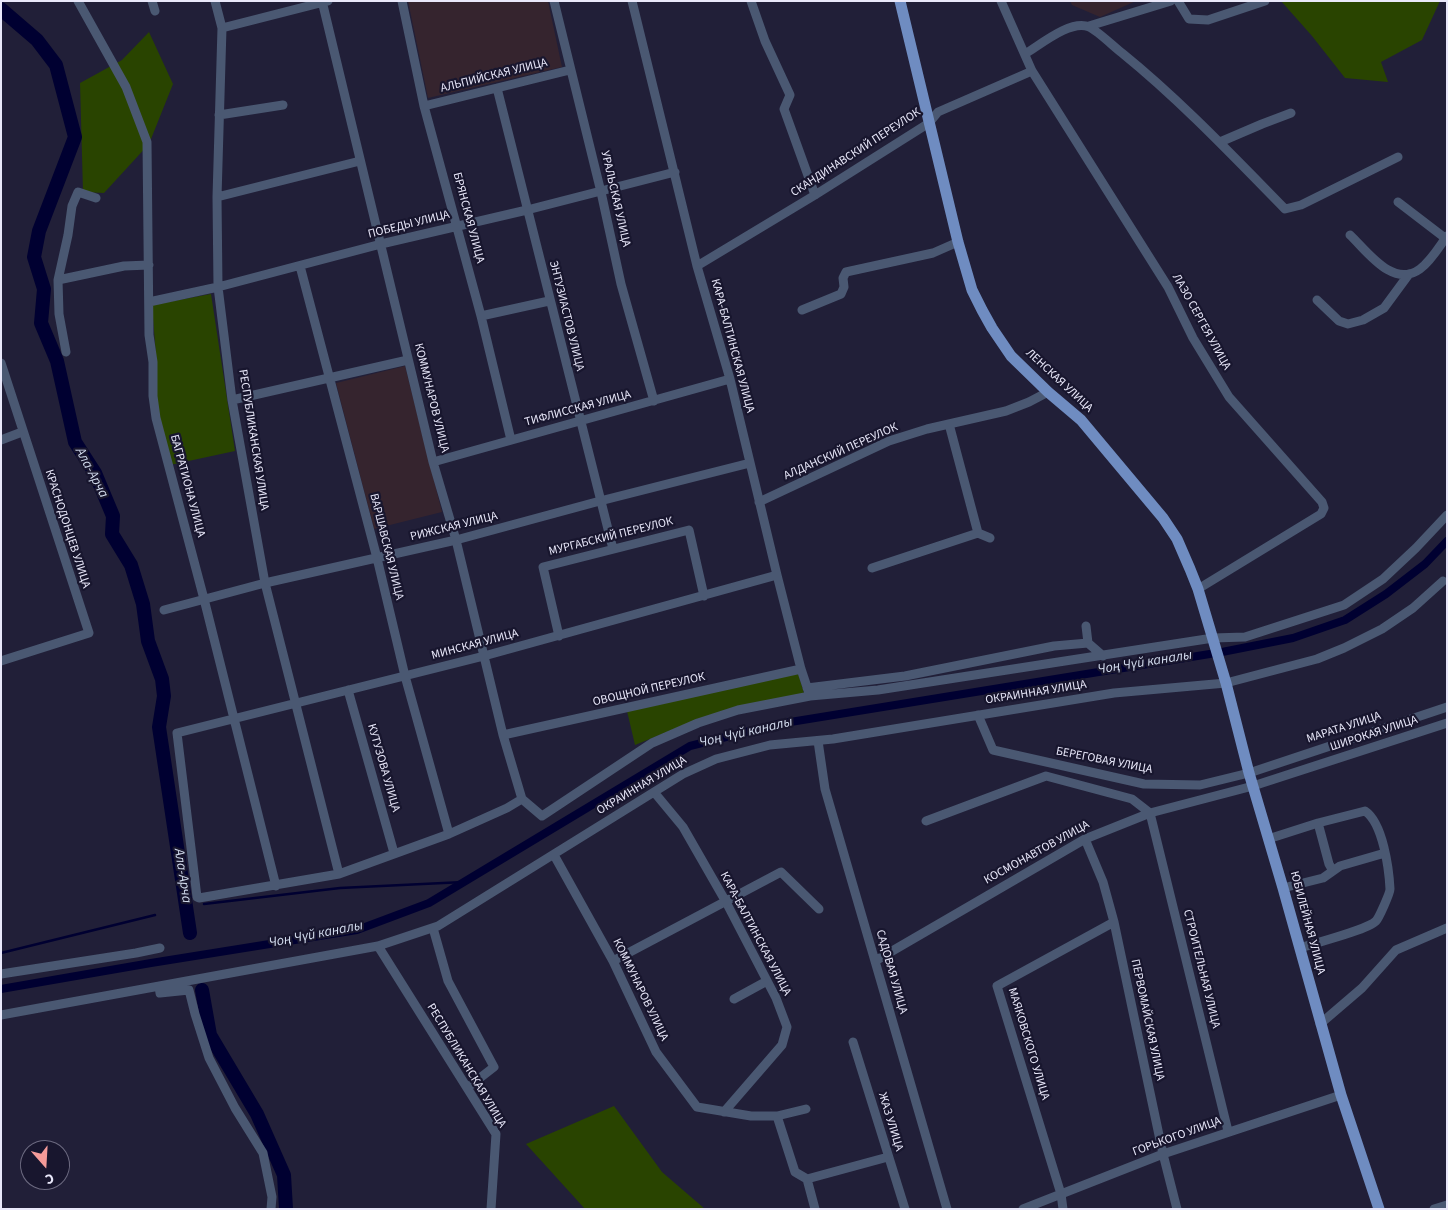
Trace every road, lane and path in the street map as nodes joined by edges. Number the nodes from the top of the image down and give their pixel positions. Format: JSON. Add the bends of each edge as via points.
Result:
{"nodes":[{"id":1,"x":78,"y":1,"type":"edge"},
{"id":2,"x":152,"y":1,"type":"edge"},
{"id":3,"x":215,"y":1,"type":"edge"},
{"id":4,"x":402,"y":1,"type":"edge"},
{"id":5,"x":554,"y":1,"type":"edge"},
{"id":6,"x":632,"y":1,"type":"edge"},
{"id":7,"x":751,"y":1,"type":"edge"},
{"id":8,"x":900,"y":1,"type":"edge"},
{"id":9,"x":1001,"y":1,"type":"edge"},
{"id":10,"x":1171,"y":1,"type":"edge"},
{"id":11,"x":1178,"y":1,"type":"edge"},
{"id":12,"x":1265,"y":1,"type":"edge"},
{"id":13,"x":324,"y":2,"type":"edge"},
{"id":14,"x":155,"y":11,"type":"dead end"},
{"id":15,"x":1089,"y":26,"type":"junction"},
{"id":16,"x":222,"y":28,"type":"junction"},
{"id":17,"x":1025,"y":54,"type":"junction"},
{"id":18,"x":570,"y":70,"type":"junction"},
{"id":19,"x":1032,"y":71,"type":"junction"},
{"id":20,"x":497,"y":88,"type":"junction"},
{"id":21,"x":283,"y":105,"type":"dead end"},
{"id":22,"x":424,"y":106,"type":"junction"},
{"id":23,"x":1292,"y":113,"type":"dead end"},
{"id":24,"x":219,"y":115,"type":"junction"},
{"id":25,"x":929,"y":123,"type":"junction"},
{"id":26,"x":1220,"y":142,"type":"junction"},
{"id":27,"x":1398,"y":157,"type":"dead end"},
{"id":28,"x":360,"y":161,"type":"junction"},
{"id":29,"x":675,"y":172,"type":"junction"},
{"id":30,"x":601,"y":192,"type":"junction"},
{"id":31,"x":815,"y":195,"type":"junction"},
{"id":32,"x":217,"y":197,"type":"junction"},
{"id":33,"x":96,"y":198,"type":"dead end"},
{"id":34,"x":1398,"y":202,"type":"dead end"},
{"id":35,"x":527,"y":210,"type":"junction"},
{"id":36,"x":457,"y":226,"type":"junction"},
{"id":37,"x":1350,"y":235,"type":"dead end"},
{"id":38,"x":1446,"y":237,"type":"edge"},
{"id":39,"x":958,"y":242,"type":"junction"},
{"id":40,"x":381,"y":244,"type":"junction"},
{"id":41,"x":149,"y":265,"type":"junction"},
{"id":42,"x":300,"y":266,"type":"junction"},
{"id":43,"x":697,"y":266,"type":"junction"},
{"id":44,"x":1409,"y":274,"type":"junction"},
{"id":45,"x":58,"y":280,"type":"junction"},
{"id":46,"x":218,"y":287,"type":"junction"},
{"id":47,"x":549,"y":300,"type":"junction"},
{"id":48,"x":1316,"y":300,"type":"dead end"},
{"id":49,"x":150,"y":302,"type":"junction"},
{"id":50,"x":802,"y":310,"type":"dead end"},
{"id":51,"x":481,"y":316,"type":"junction"},
{"id":52,"x":66,"y":352,"type":"dead end"},
{"id":53,"x":408,"y":360,"type":"junction"},
{"id":54,"x":1,"y":363,"type":"edge"},
{"id":55,"x":330,"y":378,"type":"junction"},
{"id":56,"x":730,"y":380,"type":"junction"},
{"id":57,"x":1048,"y":392,"type":"junction"},
{"id":58,"x":232,"y":400,"type":"junction"},
{"id":59,"x":654,"y":401,"type":"junction"},
{"id":60,"x":580,"y":422,"type":"junction"},
{"id":61,"x":949,"y":424,"type":"junction"},
{"id":62,"x":22,"y":432,"type":"junction"},
{"id":63,"x":1,"y":440,"type":"edge"},
{"id":64,"x":511,"y":440,"type":"junction"},
{"id":65,"x":433,"y":462,"type":"junction"},
{"id":66,"x":750,"y":464,"type":"junction"},
{"id":67,"x":600,"y":501,"type":"junction"},
{"id":68,"x":759,"y":502,"type":"junction"},
{"id":69,"x":1447,"y":515,"type":"edge"},
{"id":70,"x":978,"y":534,"type":"junction"},
{"id":71,"x":990,"y":538,"type":"dead end"},
{"id":72,"x":456,"y":540,"type":"junction"},
{"id":73,"x":613,"y":549,"type":"junction"},
{"id":74,"x":377,"y":558,"type":"junction"},
{"id":75,"x":872,"y":568,"type":"dead end"},
{"id":76,"x":777,"y":575,"type":"junction"},
{"id":77,"x":1446,"y":581,"type":"edge"},
{"id":78,"x":265,"y":583,"type":"junction"},
{"id":79,"x":1198,"y":589,"type":"junction"},
{"id":80,"x":704,"y":596,"type":"junction"},
{"id":81,"x":204,"y":599,"type":"junction"},
{"id":82,"x":164,"y":610,"type":"dead end"},
{"id":83,"x":1086,"y":626,"type":"dead end"},
{"id":84,"x":559,"y":636,"type":"junction"},
{"id":85,"x":1214,"y":641,"type":"junction"},
{"id":86,"x":1088,"y":643,"type":"junction"},
{"id":87,"x":484,"y":656,"type":"junction"},
{"id":88,"x":1103,"y":656,"type":"junction"},
{"id":89,"x":1,"y":661,"type":"edge"},
{"id":90,"x":801,"y":669,"type":"junction"},
{"id":91,"x":405,"y":676,"type":"junction"},
{"id":92,"x":1225,"y":681,"type":"junction"},
{"id":93,"x":348,"y":690,"type":"junction"},
{"id":94,"x":808,"y":692,"type":"junction"},
{"id":95,"x":294,"y":704,"type":"junction"},
{"id":96,"x":1447,"y":707,"type":"edge"},
{"id":97,"x":978,"y":716,"type":"junction"},
{"id":98,"x":234,"y":719,"type":"junction"},
{"id":99,"x":1447,"y":724,"type":"edge"},
{"id":100,"x":503,"y":735,"type":"junction"},
{"id":101,"x":818,"y":741,"type":"junction"},
{"id":102,"x":1249,"y":772,"type":"junction"},
{"id":103,"x":1253,"y":786,"type":"junction"},
{"id":104,"x":654,"y":792,"type":"junction"},
{"id":105,"x":522,"y":799,"type":"junction"},
{"id":106,"x":1150,"y":813,"type":"junction"},
{"id":107,"x":926,"y":820,"type":"dead end"},
{"id":108,"x":1318,"y":823,"type":"junction"},
{"id":109,"x":449,"y":834,"type":"junction"},
{"id":110,"x":1084,"y":838,"type":"junction"},
{"id":111,"x":1268,"y":839,"type":"junction"},
{"id":112,"x":394,"y":853,"type":"junction"},
{"id":113,"x":1385,"y":853,"type":"junction"},
{"id":114,"x":554,"y":855,"type":"junction"},
{"id":115,"x":1333,"y":870,"type":"junction"},
{"id":116,"x":338,"y":874,"type":"junction"},
{"id":117,"x":276,"y":886,"type":"junction"},
{"id":118,"x":1283,"y":888,"type":"junction"},
{"id":119,"x":726,"y":902,"type":"junction"},
{"id":120,"x":819,"y":909,"type":"dead end"},
{"id":121,"x":1114,"y":922,"type":"junction"},
{"id":122,"x":433,"y":928,"type":"junction"},
{"id":123,"x":1447,"y":928,"type":"edge"},
{"id":124,"x":378,"y":946,"type":"junction"},
{"id":125,"x":160,"y":948,"type":"dead end"},
{"id":126,"x":1300,"y":948,"type":"junction"},
{"id":127,"x":613,"y":961,"type":"junction"},
{"id":128,"x":875,"y":961,"type":"junction"},
{"id":129,"x":1,"y":974,"type":"edge"},
{"id":130,"x":767,"y":981,"type":"junction"},
{"id":131,"x":159,"y":986,"type":"junction"},
{"id":132,"x":734,"y":998,"type":"dead end"},
{"id":133,"x":1,"y":1015,"type":"edge"},
{"id":134,"x":1320,"y":1024,"type":"junction"},
{"id":135,"x":852,"y":1042,"type":"dead end"},
{"id":136,"x":467,"y":1088,"type":"junction"},
{"id":137,"x":1341,"y":1096,"type":"junction"},
{"id":138,"x":806,"y":1109,"type":"dead end"},
{"id":139,"x":724,"y":1112,"type":"junction"},
{"id":140,"x":777,"y":1116,"type":"junction"},
{"id":141,"x":1228,"y":1131,"type":"junction"},
{"id":142,"x":1163,"y":1154,"type":"junction"},
{"id":143,"x":888,"y":1157,"type":"junction"},
{"id":144,"x":807,"y":1180,"type":"junction"},
{"id":145,"x":1061,"y":1194,"type":"junction"},
{"id":146,"x":1447,"y":1205,"type":"edge"},
{"id":147,"x":271,"y":1209,"type":"edge"},
{"id":148,"x":491,"y":1209,"type":"edge"},
{"id":149,"x":815,"y":1209,"type":"edge"},
{"id":150,"x":905,"y":1209,"type":"edge"},
{"id":151,"x":947,"y":1209,"type":"edge"},
{"id":152,"x":1023,"y":1209,"type":"edge"},
{"id":153,"x":1063,"y":1209,"type":"edge"},
{"id":154,"x":1177,"y":1209,"type":"edge"},
{"id":155,"x":1378,"y":1209,"type":"edge"},
{"id":156,"x":1434,"y":1209,"type":"edge"}],
"edges":[{"from":1,"to":41,"type":"street","name":"БАГРАТИОНА УЛИЦА","via":[[126,87],[147,142]]},
{"from":2,"to":14,"type":"street"},
{"from":3,"to":16,"type":"street","name":"РЕСПУБЛИКАНСКАЯ УЛИЦА"},
{"from":4,"to":22,"type":"street","name":"БРЯНСКАЯ УЛИЦА"},
{"from":5,"to":18,"type":"street","name":"УРАЛЬСКАЯ УЛИЦА"},
{"from":6,"to":29,"type":"street","name":"КАРА-БАЛТИНСКАЯ УЛИЦА"},
{"from":7,"to":31,"type":"street","via":[[790,95],[784,108]]},
{"from":8,"to":25,"type":"main road","name":"ЛЕНСКАЯ УЛИЦА"},
{"from":9,"to":17,"type":"street","name":"ЛАЗО СЕРГЕЯ УЛИЦА"},
{"from":10,"to":15,"type":"street"},
{"from":11,"to":12,"type":"street","via":[[1189,19],[1208,20]]},
{"from":13,"to":16,"type":"street"},
{"from":13,"to":28,"type":"street","name":"КОММУНАРОВ УЛИЦА"},
{"from":15,"to":17,"type":"street","via":[[1073,26],[1061,31]]},
{"from":15,"to":26,"type":"street"},
{"from":16,"to":24,"type":"street","name":"РЕСПУБЛИКАНСКАЯ УЛИЦА"},
{"from":17,"to":19,"type":"street","name":"ЛАЗО СЕРГЕЯ УЛИЦА"},
{"from":18,"to":20,"type":"street","name":"АЛЬПИЙСКАЯ УЛИЦА"},
{"from":18,"to":30,"type":"street","name":"УРАЛЬСКАЯ УЛИЦА"},
{"from":19,"to":25,"type":"street","name":"СКАНДИНАВСКИЙ ПЕРЕУЛОК","via":[[938,112]]},
{"from":19,"to":79,"type":"street","name":"ЛАЗО СЕРГЕЯ УЛИЦА","via":[[1168,287],[1193,338],[1229,397],[1324,508],[1321,514]]},
{"from":20,"to":22,"type":"street","name":"АЛЬПИЙСКАЯ УЛИЦА"},
{"from":20,"to":35,"type":"street","name":"ЭНТУЗИАСТОВ УЛИЦА"},
{"from":21,"to":24,"type":"street"},
{"from":22,"to":36,"type":"street","name":"БРЯНСКАЯ УЛИЦА"},
{"from":23,"to":26,"type":"street"},
{"from":24,"to":32,"type":"street","name":"РЕСПУБЛИКАНСКАЯ УЛИЦА"},
{"from":25,"to":31,"type":"street","name":"СКАНДИНАВСКИЙ ПЕРЕУЛОК"},
{"from":25,"to":39,"type":"main road","name":"ЛЕНСКАЯ УЛИЦА"},
{"from":26,"to":27,"type":"street","via":[[1285,209],[1301,205]]},
{"from":28,"to":32,"type":"street"},
{"from":28,"to":40,"type":"street","name":"КОММУНАРОВ УЛИЦА"},
{"from":29,"to":30,"type":"street","name":"ПОБЕДЫ УЛИЦА"},
{"from":29,"to":43,"type":"street","name":"КАРА-БАЛТИНСКАЯ УЛИЦА"},
{"from":30,"to":35,"type":"street","name":"ПОБЕДЫ УЛИЦА"},
{"from":30,"to":59,"type":"street","name":"УРАЛЬСКАЯ УЛИЦА","via":[[621,284]]},
{"from":31,"to":43,"type":"street","name":"СКАНДИНАВСКИЙ ПЕРЕУЛОК"},
{"from":32,"to":46,"type":"street","name":"РЕСПУБЛИКАНСКАЯ УЛИЦА"},
{"from":33,"to":45,"type":"street","via":[[78,192],[72,206]]},
{"from":34,"to":38,"type":"street"},
{"from":35,"to":36,"type":"street","name":"ПОБЕДЫ УЛИЦА"},
{"from":35,"to":47,"type":"street","name":"ЭНТУЗИАСТОВ УЛИЦА"},
{"from":36,"to":40,"type":"street","name":"ПОБЕДЫ УЛИЦА"},
{"from":36,"to":51,"type":"street","name":"БРЯНСКАЯ УЛИЦА"},
{"from":37,"to":44,"type":"street","via":[[1388,271]]},
{"from":38,"to":44,"type":"street","via":[[1434,254]]},
{"from":39,"to":50,"type":"street","via":[[933,252],[846,272],[840,294]]},
{"from":39,"to":57,"type":"main road","name":"ЛЕНСКАЯ УЛИЦА","via":[[972,290],[992,328],[1012,356]]},
{"from":40,"to":42,"type":"street","name":"ПОБЕДЫ УЛИЦА"},
{"from":40,"to":53,"type":"street","name":"КОММУНАРОВ УЛИЦА"},
{"from":41,"to":45,"type":"street","via":[[124,266]]},
{"from":41,"to":49,"type":"street","name":"БАГРАТИОНА УЛИЦА"},
{"from":42,"to":46,"type":"street","name":"ПОБЕДЫ УЛИЦА"},
{"from":42,"to":55,"type":"street","name":"ВАРШАВСКАЯ УЛИЦА"},
{"from":43,"to":56,"type":"street","name":"КАРА-БАЛТИНСКАЯ УЛИЦА"},
{"from":44,"to":48,"type":"street","via":[[1384,308],[1363,320],[1348,324],[1339,321]]},
{"from":45,"to":52,"type":"street","via":[[59,314]]},
{"from":46,"to":49,"type":"street","name":"ПОБЕДЫ УЛИЦА"},
{"from":46,"to":58,"type":"street","name":"РЕСПУБЛИКАНСКАЯ УЛИЦА"},
{"from":47,"to":51,"type":"street"},
{"from":47,"to":60,"type":"street","name":"ЭНТУЗИАСТОВ УЛИЦА"},
{"from":49,"to":81,"type":"street","name":"БАГРАТИОНА УЛИЦА","via":[[149,335],[156,418]]},
{"from":51,"to":64,"type":"street","name":"БРЯНСКАЯ УЛИЦА"},
{"from":53,"to":55,"type":"street"},
{"from":53,"to":65,"type":"street","name":"КОММУНАРОВ УЛИЦА"},
{"from":54,"to":62,"type":"street","name":"КРАСНОДОНЦЕВ УЛИЦА"},
{"from":55,"to":58,"type":"street"},
{"from":55,"to":74,"type":"street","name":"ВАРШАВСКАЯ УЛИЦА"},
{"from":56,"to":59,"type":"street","name":"ТИФЛИССКАЯ УЛИЦА"},
{"from":56,"to":66,"type":"street","name":"КАРА-БАЛТИНСКАЯ УЛИЦА"},
{"from":57,"to":61,"type":"street","name":"АЛДАНСКИЙ ПЕРЕУЛОК","via":[[1006,411]]},
{"from":57,"to":79,"type":"main road","name":"ЛЕНСКАЯ УЛИЦА","via":[[1081,420],[1163,518],[1177,539]]},
{"from":58,"to":78,"type":"street","name":"РЕСПУБЛИКАНСКАЯ УЛИЦА"},
{"from":59,"to":60,"type":"street","name":"ТИФЛИССКАЯ УЛИЦА"},
{"from":60,"to":64,"type":"street","name":"ТИФЛИССКАЯ УЛИЦА"},
{"from":60,"to":67,"type":"street","name":"ЭНТУЗИАСТОВ УЛИЦА"},
{"from":61,"to":68,"type":"street","name":"АЛДАНСКИЙ ПЕРЕУЛОК","via":[[889,441]]},
{"from":61,"to":70,"type":"street"},
{"from":62,"to":63,"type":"street"},
{"from":62,"to":89,"type":"street","name":"КРАСНОДОНЦЕВ УЛИЦА","via":[[89,633]]},
{"from":64,"to":65,"type":"street","name":"ТИФЛИССКАЯ УЛИЦА"},
{"from":65,"to":72,"type":"street","name":"КОММУНАРОВ УЛИЦА"},
{"from":66,"to":67,"type":"street","name":"РИЖСКАЯ УЛИЦА"},
{"from":66,"to":68,"type":"street","name":"КАРА-БАЛТИНСКАЯ УЛИЦА"},
{"from":67,"to":72,"type":"street","name":"РИЖСКАЯ УЛИЦА"},
{"from":67,"to":73,"type":"street","name":"ЭНТУЗИАСТОВ УЛИЦА"},
{"from":68,"to":76,"type":"street","name":"КАРА-БАЛТИНСКАЯ УЛИЦА"},
{"from":69,"to":85,"type":"street","via":[[1383,579],[1344,605],[1246,637]]},
{"from":70,"to":71,"type":"street"},
{"from":70,"to":75,"type":"street"},
{"from":72,"to":74,"type":"street","name":"РИЖСКАЯ УЛИЦА"},
{"from":72,"to":87,"type":"street","name":"КОММУНАРОВ УЛИЦА"},
{"from":73,"to":80,"type":"street","name":"МУРГАБСКИЙ ПЕРЕУЛОК","via":[[689,530]]},
{"from":73,"to":84,"type":"street","name":"МУРГАБСКИЙ ПЕРЕУЛОК","via":[[542,567]]},
{"from":74,"to":78,"type":"street","name":"РИЖСКАЯ УЛИЦА"},
{"from":74,"to":91,"type":"street","name":"ВАРШАВСКАЯ УЛИЦА"},
{"from":76,"to":80,"type":"street","name":"МИНСКАЯ УЛИЦА"},
{"from":76,"to":90,"type":"street","name":"КАРА-БАЛТИНСКАЯ УЛИЦА"},
{"from":77,"to":92,"type":"street","via":[[1382,629],[1344,648],[1317,659]]},
{"from":78,"to":81,"type":"street","name":"РИЖСКАЯ УЛИЦА"},
{"from":78,"to":95,"type":"street","name":"РЕСПУБЛИКАНСКАЯ УЛИЦА"},
{"from":79,"to":85,"type":"main road","name":"ЛЕНСКАЯ УЛИЦА"},
{"from":80,"to":84,"type":"street","name":"МИНСКАЯ УЛИЦА"},
{"from":81,"to":82,"type":"street","name":"РИЖСКАЯ УЛИЦА"},
{"from":81,"to":98,"type":"street","name":"БАГРАТИОНА УЛИЦА"},
{"from":83,"to":86,"type":"street"},
{"from":84,"to":87,"type":"street","name":"МИНСКАЯ УЛИЦА"},
{"from":85,"to":88,"type":"street"},
{"from":85,"to":92,"type":"main road","name":"ЮБИЛЕЙНАЯ УЛИЦА"},
{"from":86,"to":88,"type":"street"},
{"from":86,"to":94,"type":"street","via":[[1054,646]]},
{"from":87,"to":91,"type":"street","name":"МИНСКАЯ УЛИЦА"},
{"from":87,"to":100,"type":"street","name":"КОММУНАРОВ УЛИЦА"},
{"from":88,"to":94,"type":"street","via":[[878,690]]},
{"from":90,"to":94,"type":"street","name":"КАРА-БАЛТИНСКАЯ УЛИЦА"},
{"from":90,"to":100,"type":"street","name":"ОВОЩНОЙ ПЕРЕУЛОК"},
{"from":91,"to":93,"type":"street","name":"МИНСКАЯ УЛИЦА"},
{"from":91,"to":109,"type":"street","name":"ВАРШАВСКАЯ УЛИЦА"},
{"from":92,"to":97,"type":"street","name":"ОКРАИННАЯ УЛИЦА","via":[[1114,693]]},
{"from":92,"to":102,"type":"main road","name":"ЮБИЛЕЙНАЯ УЛИЦА"},
{"from":93,"to":95,"type":"street","name":"МИНСКАЯ УЛИЦА"},
{"from":93,"to":112,"type":"street","name":"КУТУЗОВА УЛИЦА"},
{"from":94,"to":105,"type":"street","via":[[698,723],[652,743],[542,816]]},
{"from":95,"to":98,"type":"street","name":"МИНСКАЯ УЛИЦА"},
{"from":95,"to":116,"type":"street","name":"РЕСПУБЛИКАНСКАЯ УЛИЦА"},
{"from":96,"to":102,"type":"street","name":"МАРАТА УЛИЦА"},
{"from":97,"to":101,"type":"street","name":"ОКРАИННАЯ УЛИЦА"},
{"from":97,"to":102,"type":"street","name":"БЕРЕГОВАЯ УЛИЦА","via":[[992,750],[1144,784],[1200,786]]},
{"from":98,"to":117,"type":"street","name":"БАГРАТИОНА УЛИЦА"},
{"from":98,"to":117,"type":"street","name":"МИНСКАЯ УЛИЦА","via":[[177,733],[197,897]]},
{"from":99,"to":103,"type":"street","name":"ШИРОКАЯ УЛИЦА"},
{"from":100,"to":105,"type":"street","name":"КОММУНАРОВ УЛИЦА"},
{"from":101,"to":104,"type":"street","name":"ОКРАИННАЯ УЛИЦА","via":[[770,745],[716,759]]},
{"from":101,"to":128,"type":"street","name":"САДОВАЯ УЛИЦА","via":[[825,789]]},
{"from":102,"to":103,"type":"main road","name":"ЮБИЛЕЙНАЯ УЛИЦА"},
{"from":103,"to":106,"type":"street","name":"КОСМОНАВТОВ УЛИЦА"},
{"from":103,"to":111,"type":"main road","name":"ЮБИЛЕЙНАЯ УЛИЦА"},
{"from":104,"to":114,"type":"street","name":"ОКРАИННАЯ УЛИЦА"},
{"from":104,"to":119,"type":"street","name":"КАРА-БАЛТИНСКАЯ УЛИЦА","via":[[683,827]]},
{"from":105,"to":109,"type":"street"},
{"from":106,"to":107,"type":"street","name":"БЕРЕГОВАЯ УЛИЦА","via":[[1132,799],[1046,776]]},
{"from":106,"to":110,"type":"street","name":"КОСМОНАВТОВ УЛИЦА"},
{"from":106,"to":141,"type":"street","name":"СТРОИТЕЛЬНАЯ УЛИЦА"},
{"from":108,"to":111,"type":"street"},
{"from":108,"to":113,"type":"street","via":[[1366,812],[1372,818]]},
{"from":108,"to":115,"type":"street"},
{"from":109,"to":112,"type":"street"},
{"from":110,"to":121,"type":"street","name":"ПЕРВОМАЙСКАЯ УЛИЦА","via":[[1103,882]]},
{"from":110,"to":128,"type":"street","name":"КОСМОНАВТОВ УЛИЦА"},
{"from":111,"to":118,"type":"main road","name":"ЮБИЛЕЙНАЯ УЛИЦА"},
{"from":112,"to":116,"type":"street"},
{"from":113,"to":115,"type":"street"},
{"from":113,"to":126,"type":"street","via":[[1390,889],[1376,920]]},
{"from":114,"to":122,"type":"street","name":"ОКРАИННАЯ УЛИЦА"},
{"from":114,"to":127,"type":"street","name":"КОММУНАРОВ УЛИЦА"},
{"from":115,"to":118,"type":"street","via":[[1323,878]]},
{"from":116,"to":117,"type":"street"},
{"from":118,"to":126,"type":"main road","name":"ЮБИЛЕЙНАЯ УЛИЦА"},
{"from":119,"to":120,"type":"street","via":[[781,872]]},
{"from":119,"to":127,"type":"street"},
{"from":119,"to":130,"type":"street","name":"КАРА-БАЛТИНСКАЯ УЛИЦА"},
{"from":121,"to":142,"type":"street","name":"ПЕРВОМАЙСКАЯ УЛИЦА"},
{"from":121,"to":145,"type":"street","name":"МАЯКОВСКОГО УЛИЦА","via":[[997,986]]},
{"from":122,"to":124,"type":"street","name":"ОКРАИННАЯ УЛИЦА"},
{"from":122,"to":136,"type":"street","via":[[448,981],[494,1067]]},
{"from":123,"to":134,"type":"street","via":[[1396,950],[1362,988]]},
{"from":124,"to":131,"type":"street","name":"ОКРАИННАЯ УЛИЦА"},
{"from":124,"to":136,"type":"street","name":"РЕСПУБЛИКАНСКАЯ УЛИЦА"},
{"from":125,"to":129,"type":"street"},
{"from":126,"to":134,"type":"main road","name":"ЮБИЛЕЙНАЯ УЛИЦА"},
{"from":127,"to":139,"type":"street","name":"КОММУНАРОВ УЛИЦА","via":[[656,1052],[697,1107]]},
{"from":128,"to":151,"type":"street","name":"САДОВАЯ УЛИЦА"},
{"from":130,"to":132,"type":"street"},
{"from":130,"to":139,"type":"street","name":"КАРА-БАЛТИНСКАЯ УЛИЦА","via":[[787,1027],[782,1044]]},
{"from":131,"to":133,"type":"street","name":"ОКРАИННАЯ УЛИЦА"},
{"from":131,"to":147,"type":"street","via":[[160,994],[189,990],[212,1065],[264,1153]]},
{"from":134,"to":137,"type":"main road","name":"ЮБИЛЕЙНАЯ УЛИЦА"},
{"from":135,"to":143,"type":"street","name":"ЖАЗ УЛИЦА"},
{"from":136,"to":148,"type":"street","name":"РЕСПУБЛИКАНСКАЯ УЛИЦА","via":[[496,1134]]},
{"from":137,"to":141,"type":"street","name":"ГОРЬКОГО УЛИЦА"},
{"from":137,"to":155,"type":"main road","name":"ЮБИЛЕЙНАЯ УЛИЦА"},
{"from":138,"to":140,"type":"street","name":"КОММУНАРОВ УЛИЦА"},
{"from":139,"to":140,"type":"street","name":"КОММУНАРОВ УЛИЦА"},
{"from":140,"to":144,"type":"street","via":[[795,1172]]},
{"from":141,"to":142,"type":"street","name":"ГОРЬКОГО УЛИЦА"},
{"from":142,"to":145,"type":"street","name":"ГОРЬКОГО УЛИЦА"},
{"from":142,"to":154,"type":"street","name":"ПЕРВОМАЙСКАЯ УЛИЦА"},
{"from":143,"to":144,"type":"street"},
{"from":143,"to":150,"type":"street","name":"ЖАЗ УЛИЦА"},
{"from":144,"to":149,"type":"street"},
{"from":145,"to":152,"type":"street","name":"ГОРЬКОГО УЛИЦА"},
{"from":145,"to":153,"type":"street","name":"МАЯКОВСКОГО УЛИЦА"},
{"from":146,"to":156,"type":"street"}]}
